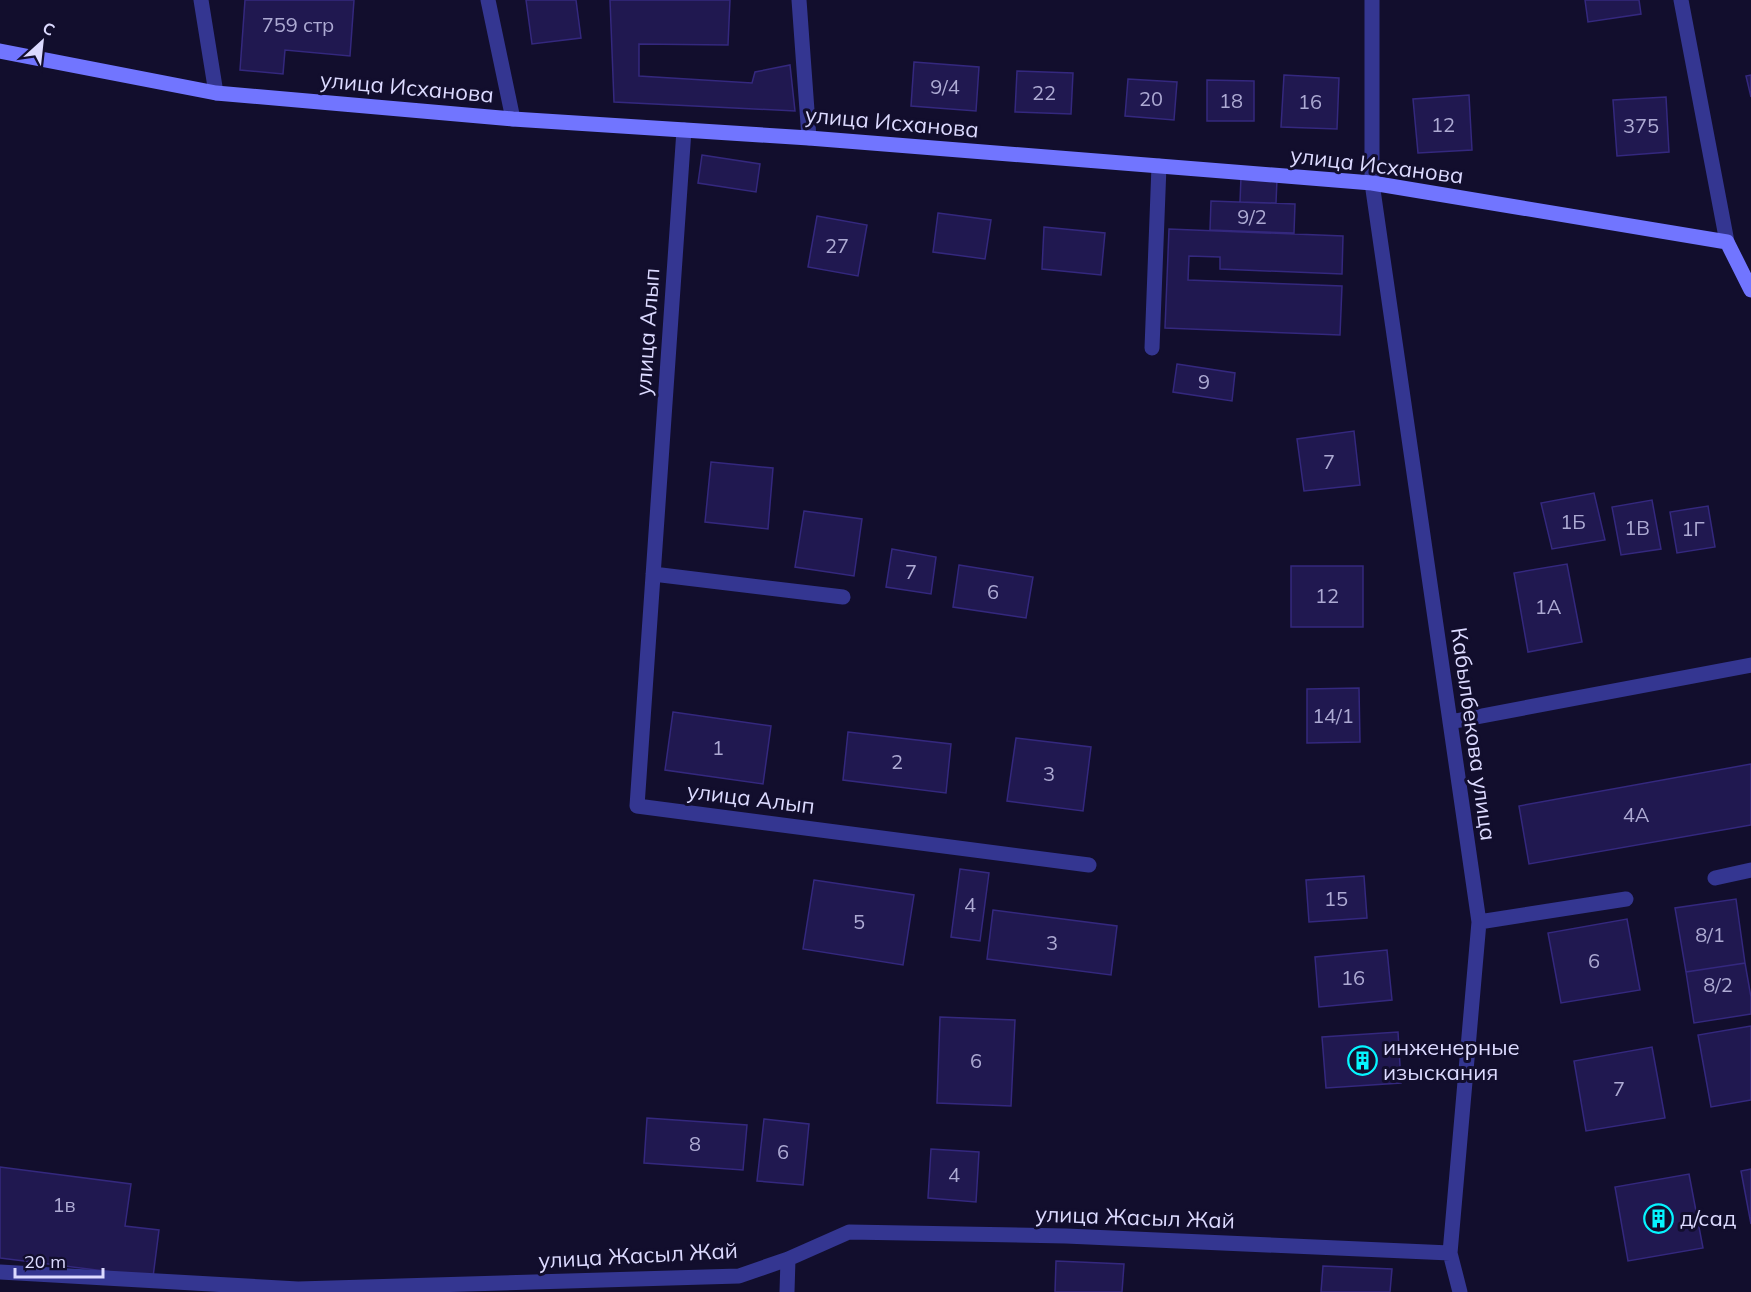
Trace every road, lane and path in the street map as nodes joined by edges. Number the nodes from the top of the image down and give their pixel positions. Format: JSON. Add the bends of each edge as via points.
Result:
{"nodes":[{"id":1,"x":201,"y":0,"type":"edge"},
{"id":2,"x":488,"y":0,"type":"edge"},
{"id":3,"x":799,"y":0,"type":"edge"},
{"id":4,"x":1372,"y":0,"type":"edge"},
{"id":5,"x":1681,"y":0,"type":"edge"},
{"id":6,"x":0,"y":51,"type":"edge"},
{"id":7,"x":216,"y":93,"type":"junction"},
{"id":8,"x":513,"y":119,"type":"junction"},
{"id":9,"x":684,"y":130,"type":"junction"},
{"id":10,"x":809,"y":138,"type":"junction"},
{"id":11,"x":1159,"y":166,"type":"junction"},
{"id":12,"x":1372,"y":183,"type":"junction"},
{"id":13,"x":1727,"y":242,"type":"junction"},
{"id":14,"x":1751,"y":290,"type":"edge"},
{"id":15,"x":1152,"y":348,"type":"dead end"},
{"id":16,"x":653,"y":574,"type":"junction"},
{"id":17,"x":843,"y":597,"type":"dead end"},
{"id":18,"x":1751,"y":665,"type":"edge"},
{"id":19,"x":1450,"y":722,"type":"junction"},
{"id":20,"x":1089,"y":865,"type":"dead end"},
{"id":21,"x":1751,"y":870,"type":"edge"},
{"id":22,"x":1715,"y":878,"type":"dead end"},
{"id":23,"x":1626,"y":898,"type":"dead end"},
{"id":24,"x":1479,"y":922,"type":"junction"},
{"id":25,"x":1450,"y":1253,"type":"junction"},
{"id":26,"x":788,"y":1259,"type":"junction"},
{"id":27,"x":0,"y":1272,"type":"edge"},
{"id":28,"x":787,"y":1292,"type":"edge"},
{"id":29,"x":1460,"y":1292,"type":"edge"}],
"edges":[{"from":1,"to":7,"type":"street"},
{"from":2,"to":8,"type":"street"},
{"from":3,"to":10,"type":"street"},
{"from":4,"to":12,"type":"street","name":"Кабылбекова улица"},
{"from":5,"to":13,"type":"street"},
{"from":6,"to":7,"type":"main road","name":"улица Исханова"},
{"from":7,"to":8,"type":"main road","name":"улица Исханова"},
{"from":8,"to":9,"type":"main road","name":"улица Исханова"},
{"from":9,"to":10,"type":"main road","name":"улица Исханова"},
{"from":9,"to":16,"type":"street","name":"улица Алып"},
{"from":10,"to":11,"type":"main road","name":"улица Исханова"},
{"from":11,"to":12,"type":"main road","name":"улица Исханова"},
{"from":11,"to":15,"type":"street"},
{"from":12,"to":13,"type":"main road","name":"улица Исханова"},
{"from":12,"to":19,"type":"street","name":"Кабылбекова улица"},
{"from":13,"to":14,"type":"main road"},
{"from":16,"to":17,"type":"street"},
{"from":16,"to":20,"type":"street","name":"улица Алып","via":[[637,806]]},
{"from":18,"to":19,"type":"street"},
{"from":19,"to":24,"type":"street","name":"Кабылбекова улица"},
{"from":21,"to":22,"type":"street"},
{"from":23,"to":24,"type":"street"},
{"from":24,"to":25,"type":"street","name":"Кабылбекова улица"},
{"from":25,"to":26,"type":"street","name":"улица Жасыл Жай","via":[[1066,1236],[849,1232]]},
{"from":25,"to":29,"type":"street","name":"Кабылбекова улица"},
{"from":26,"to":27,"type":"street","name":"улица Жасыл Жай","via":[[739,1276],[298,1289]]},
{"from":26,"to":28,"type":"street"}]}
